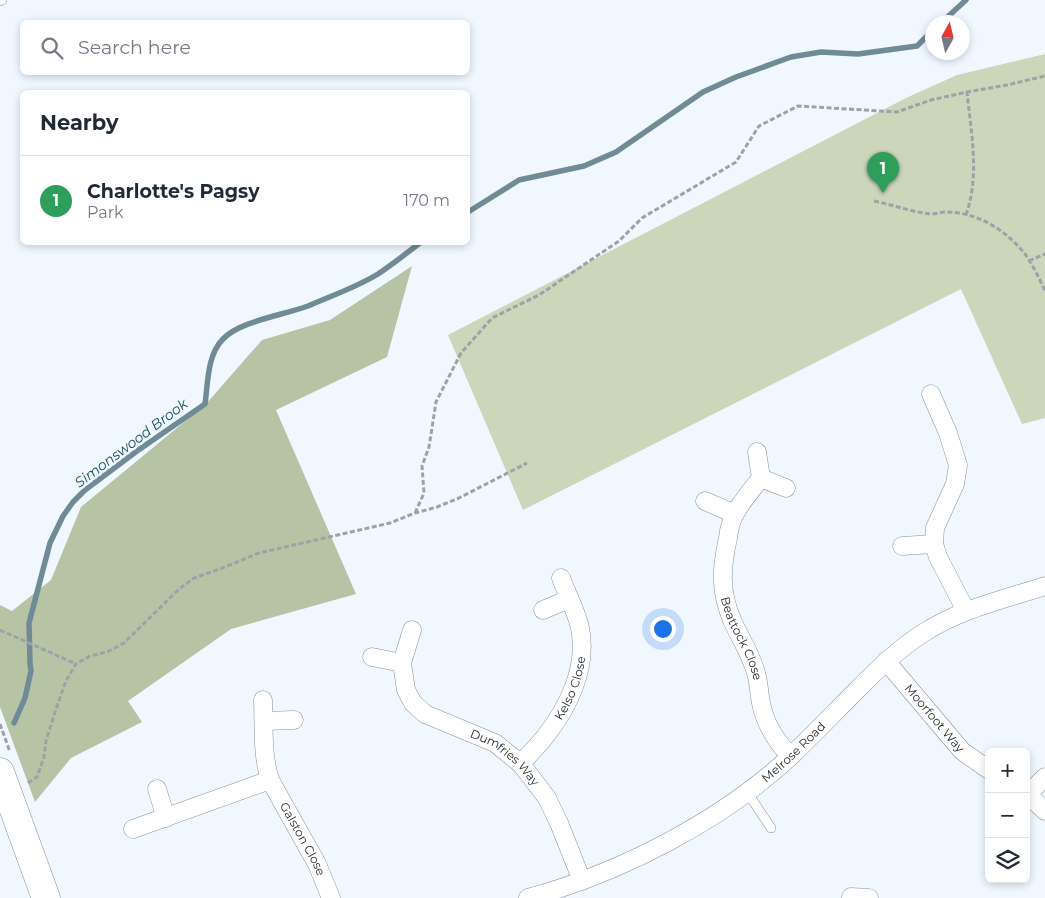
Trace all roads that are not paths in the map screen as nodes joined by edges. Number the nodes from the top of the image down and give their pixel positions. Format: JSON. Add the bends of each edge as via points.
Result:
{"nodes":[{"id":1,"x":931,"y":394,"type":"dead end"},
{"id":2,"x":757,"y":452,"type":"dead end"},
{"id":3,"x":760,"y":478,"type":"junction"},
{"id":4,"x":786,"y":488,"type":"dead end"},
{"id":5,"x":705,"y":501,"type":"dead end"},
{"id":6,"x":735,"y":514,"type":"junction"},
{"id":7,"x":934,"y":544,"type":"junction"},
{"id":8,"x":902,"y":546,"type":"dead end"},
{"id":9,"x":561,"y":578,"type":"dead end"},
{"id":10,"x":1045,"y":586,"type":"edge"},
{"id":11,"x":569,"y":599,"type":"junction"},
{"id":12,"x":543,"y":610,"type":"dead end"},
{"id":13,"x":966,"y":612,"type":"junction"},
{"id":14,"x":412,"y":630,"type":"dead end"},
{"id":15,"x":372,"y":657,"type":"dead end"},
{"id":16,"x":886,"y":661,"type":"junction"},
{"id":17,"x":402,"y":663,"type":"junction"},
{"id":18,"x":263,"y":700,"type":"dead end"},
{"id":19,"x":294,"y":720,"type":"dead end"},
{"id":20,"x":264,"y":721,"type":"junction"},
{"id":21,"x":790,"y":756,"type":"junction"},
{"id":22,"x":521,"y":764,"type":"junction"},
{"id":23,"x":985,"y":767,"type":"edge"},
{"id":24,"x":0,"y":772,"type":"edge"},
{"id":25,"x":1045,"y":777,"type":"edge"},
{"id":26,"x":270,"y":780,"type":"junction"},
{"id":27,"x":157,"y":789,"type":"dead end"},
{"id":28,"x":747,"y":792,"type":"junction"},
{"id":29,"x":1028,"y":793,"type":"edge"},
{"id":30,"x":1030,"y":797,"type":"edge"},
{"id":31,"x":1045,"y":811,"type":"edge"},
{"id":32,"x":166,"y":818,"type":"junction"},
{"id":33,"x":771,"y":828,"type":"dead end"},
{"id":34,"x":133,"y":829,"type":"dead end"},
{"id":35,"x":29,"y":848,"type":"junction"},
{"id":36,"x":582,"y":881,"type":"junction"},
{"id":37,"x":46,"y":898,"type":"edge"},
{"id":38,"x":51,"y":898,"type":"edge"},
{"id":39,"x":331,"y":898,"type":"edge"},
{"id":40,"x":528,"y":898,"type":"edge"}],
"edges":[{"from":1,"to":7,"type":"street","via":[[958,465],[955,484],[935,528]]},
{"from":2,"to":3,"type":"street"},
{"from":3,"to":4,"type":"street"},
{"from":3,"to":6,"type":"street","name":"Beattock Close"},
{"from":5,"to":6,"type":"street"},
{"from":6,"to":21,"type":"street","name":"Beattock Close","via":[[722,572],[726,605],[754,665],[767,724]]},
{"from":7,"to":8,"type":"street"},
{"from":7,"to":13,"type":"street"},
{"from":9,"to":11,"type":"street","name":"Kelso Close"},
{"from":10,"to":13,"type":"street","name":"Melrose Road"},
{"from":11,"to":12,"type":"street"},
{"from":11,"to":22,"type":"street","name":"Kelso Close","via":[[580,628],[579,671],[571,698],[544,738]]},
{"from":13,"to":16,"type":"street","name":"Melrose Road","via":[[926,631]]},
{"from":14,"to":17,"type":"street","name":"Dumfries Way"},
{"from":15,"to":17,"type":"street"},
{"from":16,"to":21,"type":"street","name":"Melrose Road"},
{"from":16,"to":23,"type":"street","name":"Moorfoot Way","via":[[962,751]]},
{"from":17,"to":22,"type":"street","name":"Dumfries Way","via":[[406,690],[413,703],[425,714],[495,743]]},
{"from":18,"to":20,"type":"street","name":"Galston Close"},
{"from":19,"to":20,"type":"street"},
{"from":20,"to":26,"type":"street","name":"Galston Close","via":[[266,767]]},
{"from":21,"to":28,"type":"street","name":"Melrose Road"},
{"from":22,"to":36,"type":"street","name":"Dumfries Way","via":[[547,798]]},
{"from":24,"to":35,"type":"main road"},
{"from":25,"to":29,"type":"street"},
{"from":26,"to":32,"type":"street"},
{"from":26,"to":39,"type":"street","name":"Galston Close","via":[[317,864]]},
{"from":27,"to":32,"type":"street"},
{"from":28,"to":33,"type":"lane"},
{"from":28,"to":36,"type":"street","name":"Melrose Road","via":[[652,850]]},
{"from":30,"to":31,"type":"street"},
{"from":32,"to":34,"type":"street"},
{"from":35,"to":37,"type":"main road"},
{"from":35,"to":38,"type":"main road"},
{"from":36,"to":40,"type":"street","name":"Melrose Road"}]}
